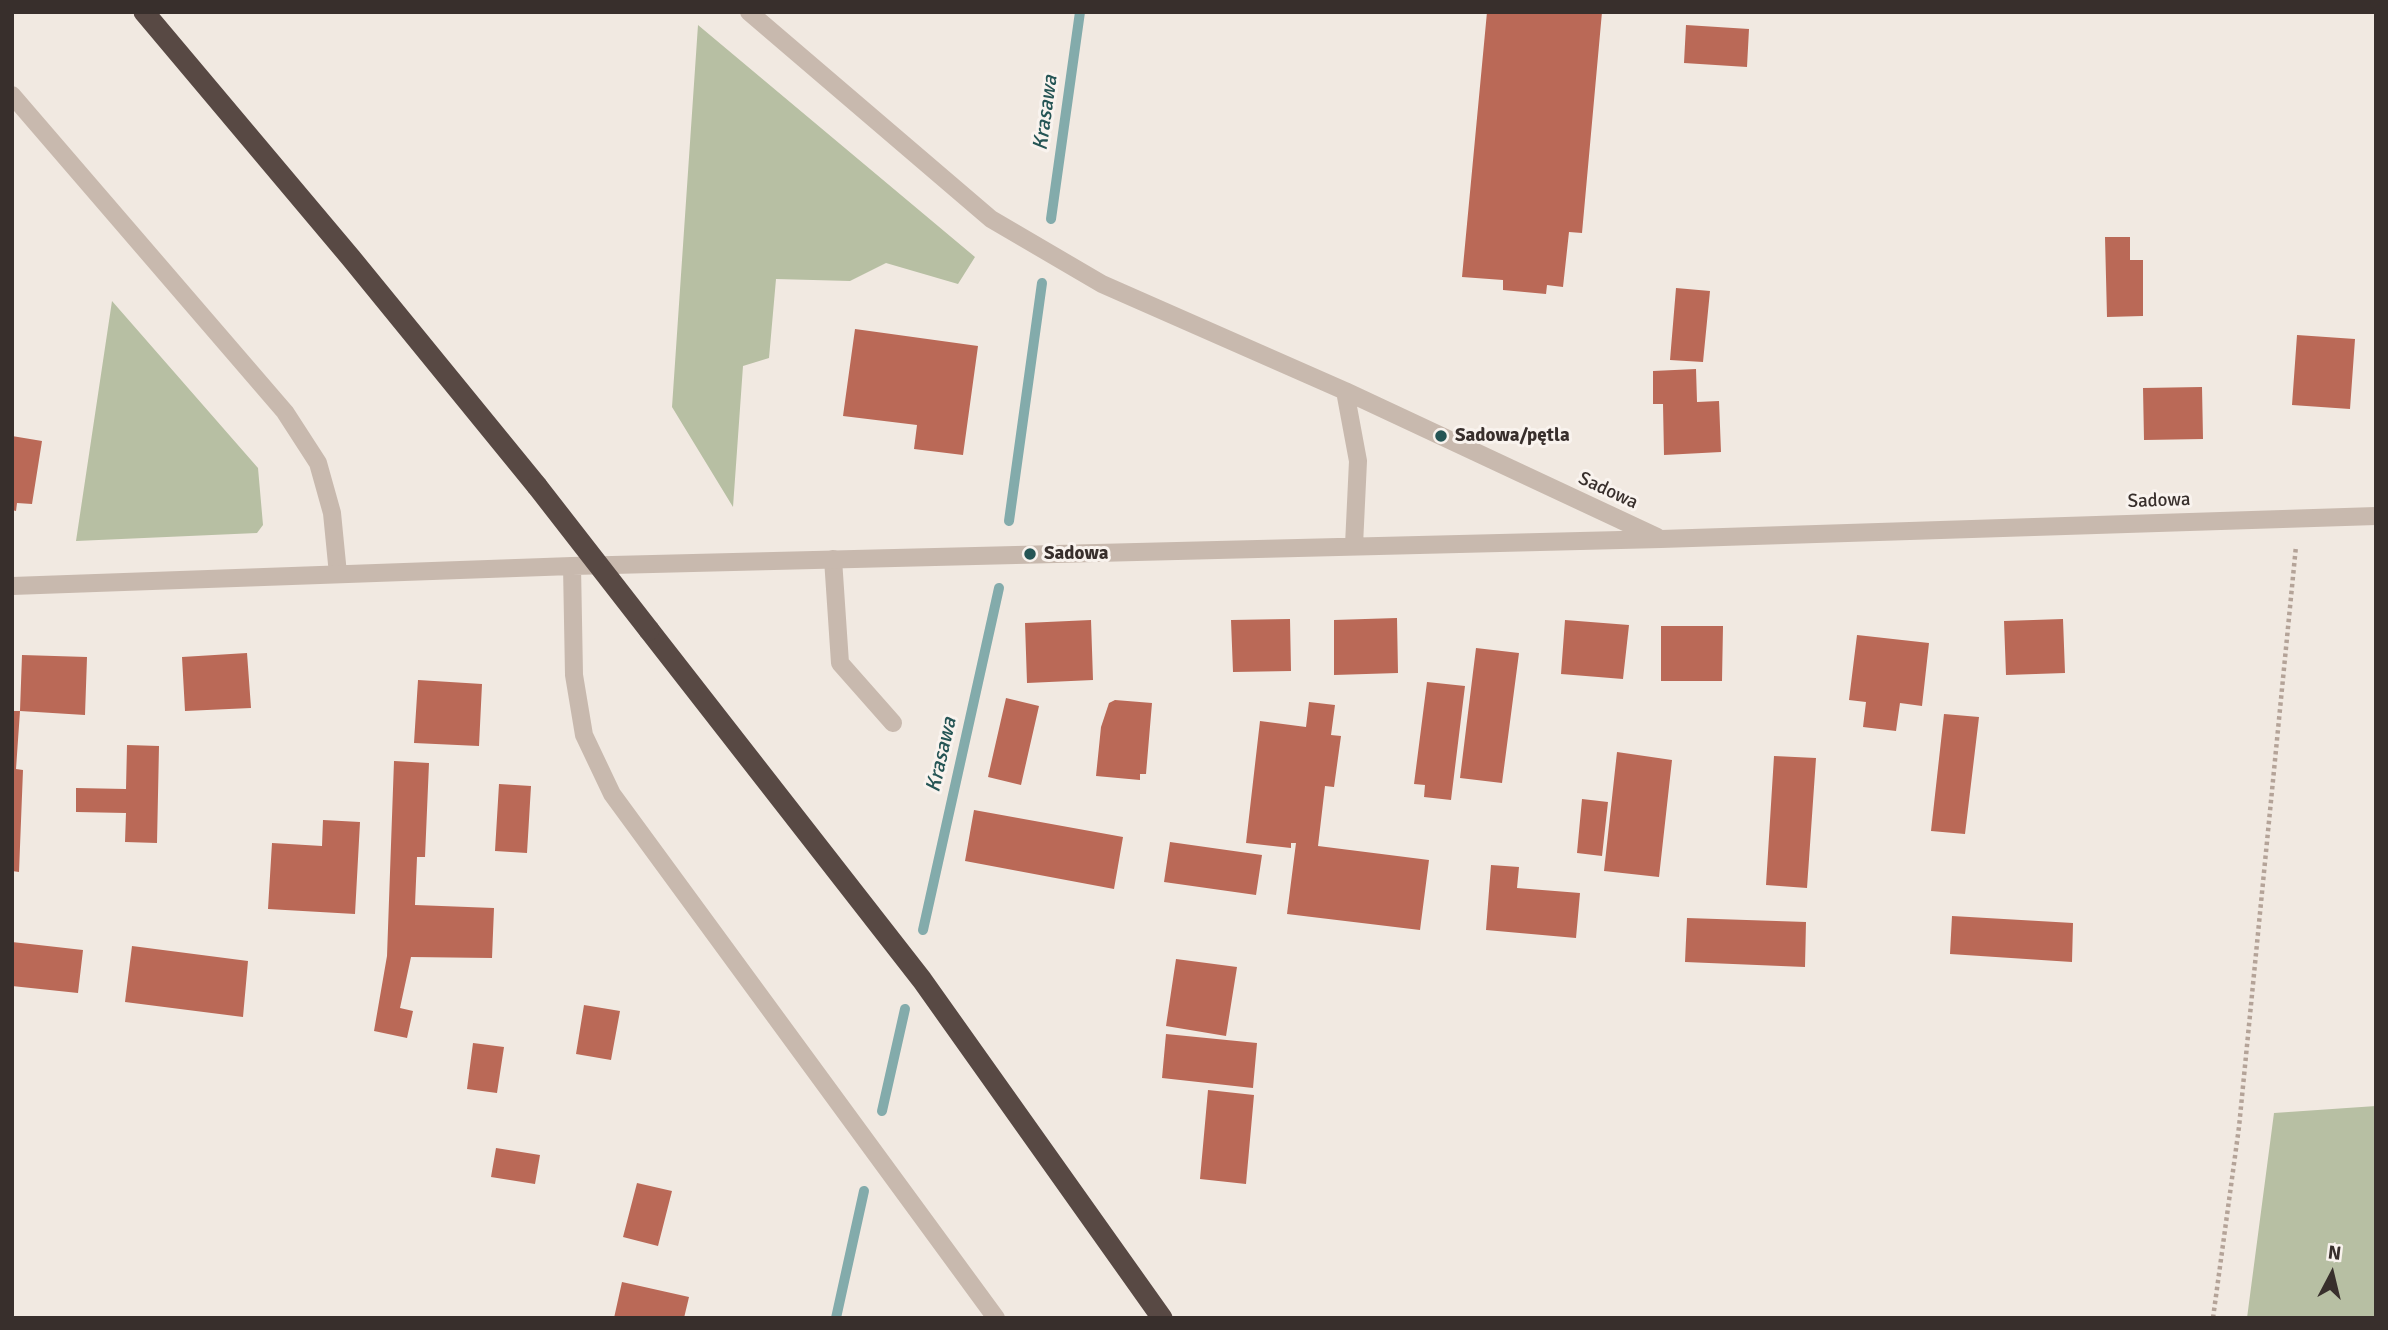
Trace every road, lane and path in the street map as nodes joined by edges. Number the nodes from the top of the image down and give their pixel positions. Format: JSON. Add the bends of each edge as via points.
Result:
{"nodes":[{"id":1,"x":144,"y":12,"type":"edge"},
{"id":2,"x":749,"y":12,"type":"edge"},
{"id":3,"x":12,"y":95,"type":"edge"},
{"id":4,"x":1345,"y":391,"type":"junction"},
{"id":5,"x":2376,"y":516,"type":"edge"},
{"id":6,"x":2298,"y":517,"type":"junction"},
{"id":7,"x":1661,"y":539,"type":"junction"},
{"id":8,"x":1354,"y":545,"type":"junction"},
{"id":9,"x":833,"y":559,"type":"junction"},
{"id":10,"x":572,"y":566,"type":"junction"},
{"id":11,"x":338,"y":574,"type":"junction"},
{"id":12,"x":12,"y":586,"type":"edge"},
{"id":13,"x":893,"y":723,"type":"dead end"},
{"id":14,"x":996,"y":1318,"type":"edge"},
{"id":15,"x":1162,"y":1318,"type":"edge"},
{"id":16,"x":2213,"y":1318,"type":"edge"}],
"edges":[{"from":1,"to":15,"type":"highway","bridge":true,"via":[[537,486],[922,980]]},
{"from":2,"to":4,"type":"street","name":"Sadowa","via":[[992,219],[1102,284]]},
{"from":3,"to":11,"type":"street","via":[[285,412],[318,463],[332,513]]},
{"from":4,"to":7,"type":"street","name":"Sadowa"},
{"from":4,"to":8,"type":"street","via":[[1358,461]]},
{"from":5,"to":6,"type":"street","name":"Sadowa"},
{"from":6,"to":7,"type":"street","name":"Sadowa"},
{"from":6,"to":16,"type":"path","via":[[2239,1127]]},
{"from":7,"to":8,"type":"street"},
{"from":8,"to":9,"type":"street"},
{"from":9,"to":10,"type":"street"},
{"from":9,"to":13,"type":"street","via":[[840,663]]},
{"from":10,"to":11,"type":"street"},
{"from":10,"to":14,"type":"street","via":[[574,675],[584,735],[611,794]]},
{"from":11,"to":12,"type":"street"}]}
